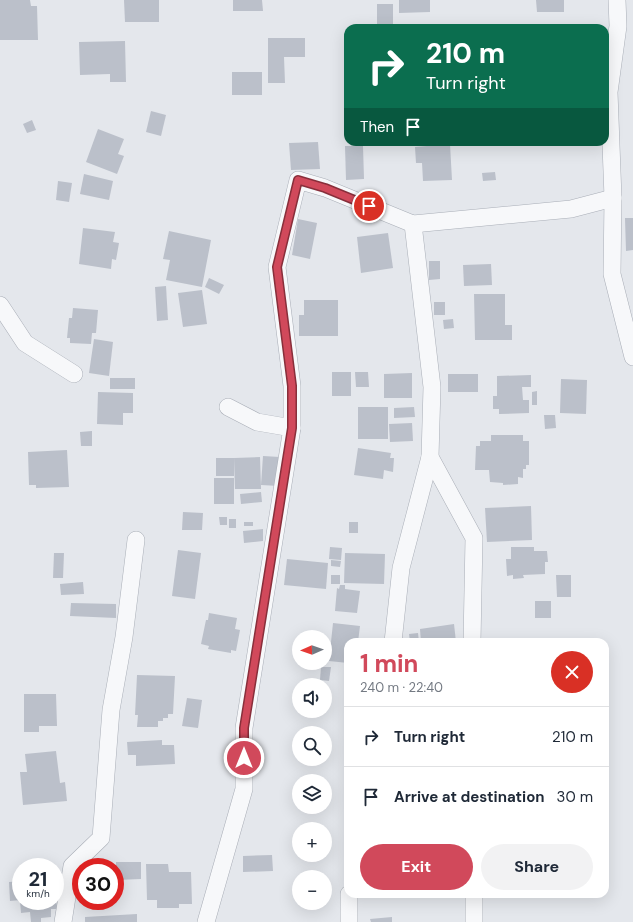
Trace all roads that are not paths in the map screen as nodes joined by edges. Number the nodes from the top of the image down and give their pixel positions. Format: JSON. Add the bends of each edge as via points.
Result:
{"nodes":[{"id":1,"x":617,"y":0,"type":"edge"},
{"id":2,"x":613,"y":198,"type":"junction"},
{"id":3,"x":413,"y":224,"type":"junction"},
{"id":4,"x":0,"y":305,"type":"edge"},
{"id":5,"x":633,"y":357,"type":"edge"},
{"id":6,"x":74,"y":374,"type":"dead end"},
{"id":7,"x":228,"y":407,"type":"dead end"},
{"id":8,"x":292,"y":428,"type":"junction"},
{"id":9,"x":430,"y":457,"type":"junction"},
{"id":10,"x":136,"y":540,"type":"dead end"},
{"id":11,"x":393,"y":638,"type":"edge"},
{"id":12,"x":472,"y":638,"type":"edge"},
{"id":13,"x":349,"y":898,"type":"edge"},
{"id":14,"x":474,"y":898,"type":"edge"},
{"id":15,"x":63,"y":922,"type":"edge"},
{"id":16,"x":206,"y":922,"type":"edge"},
{"id":17,"x":349,"y":922,"type":"edge"},
{"id":18,"x":474,"y":922,"type":"edge"}],
"edges":[{"from":1,"to":2,"type":"street","via":[[618,26],[609,92]]},
{"from":2,"to":3,"type":"street","via":[[571,209]]},
{"from":2,"to":5,"type":"street","via":[[612,274]]},
{"from":3,"to":8,"type":"street","via":[[325,188],[298,180],[277,267],[292,386]]},
{"from":3,"to":9,"type":"street","via":[[432,387]]},
{"from":4,"to":6,"type":"street","via":[[25,344]]},
{"from":7,"to":8,"type":"street","via":[[257,422]]},
{"from":8,"to":16,"type":"street","via":[[244,728],[244,789]]},
{"from":9,"to":11,"type":"street","via":[[401,568]]},
{"from":9,"to":12,"type":"street","via":[[474,538]]},
{"from":10,"to":15,"type":"street","via":[[111,718],[101,838],[72,866]]},
{"from":13,"to":17,"type":"street"},
{"from":14,"to":18,"type":"street"}]}
